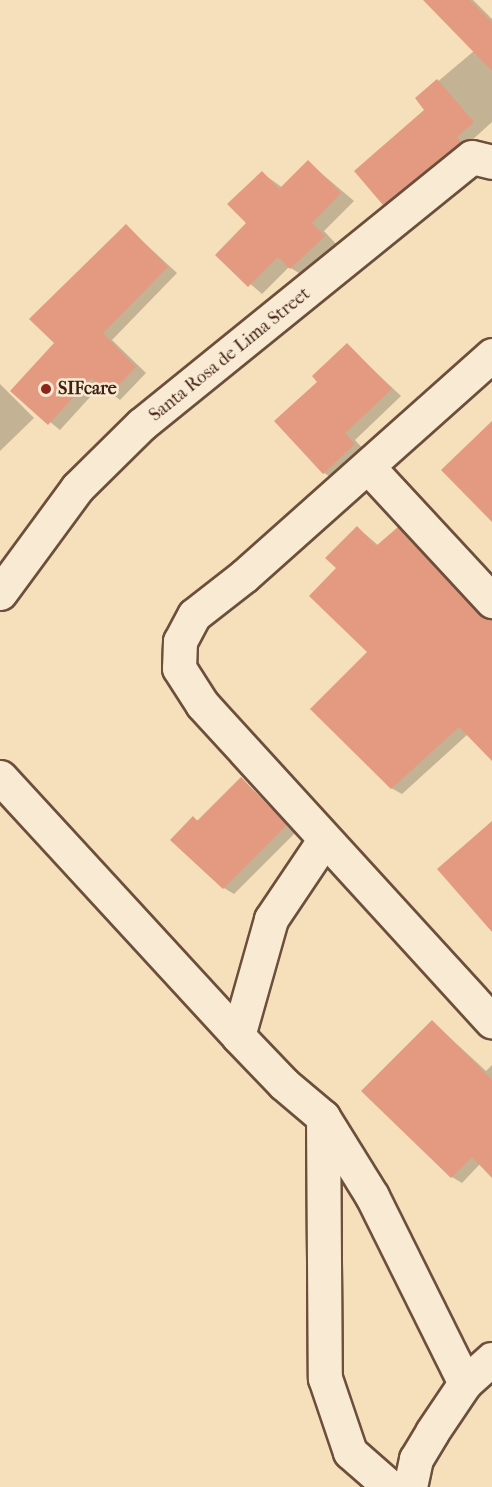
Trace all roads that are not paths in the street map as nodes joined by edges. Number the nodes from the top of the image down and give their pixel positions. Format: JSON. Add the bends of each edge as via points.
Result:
{"nodes":[{"id":1,"x":492,"y":162,"type":"edge"},
{"id":2,"x":492,"y":355,"type":"edge"},
{"id":3,"x":368,"y":467,"type":"junction"},
{"id":4,"x":0,"y":593,"type":"edge"},
{"id":5,"x":492,"y":601,"type":"edge"},
{"id":6,"x":0,"y":777,"type":"edge"},
{"id":7,"x":324,"y":840,"type":"junction"},
{"id":8,"x":492,"y":1022,"type":"edge"},
{"id":9,"x":238,"y":1036,"type":"junction"},
{"id":10,"x":323,"y":1117,"type":"junction"},
{"id":11,"x":492,"y":1359,"type":"edge"},
{"id":12,"x":465,"y":1383,"type":"junction"},
{"id":13,"x":390,"y":1487,"type":"edge"},
{"id":14,"x":410,"y":1487,"type":"edge"}],
"edges":[{"from":1,"to":4,"type":"street","name":"Santa Rosa de Lima Street","via":[[472,157],[142,424],[77,488]]},
{"from":2,"to":3,"type":"street"},
{"from":3,"to":5,"type":"street"},
{"from":3,"to":7,"type":"street","via":[[194,615],[180,641],[179,668],[202,704]]},
{"from":6,"to":9,"type":"street"},
{"from":7,"to":8,"type":"street"},
{"from":7,"to":9,"type":"street","via":[[271,919]]},
{"from":9,"to":10,"type":"street","via":[[284,1084]]},
{"from":10,"to":12,"type":"street","via":[[372,1196]]},
{"from":10,"to":13,"type":"street","via":[[325,1378],[350,1452]]},
{"from":11,"to":12,"type":"street"},
{"from":12,"to":14,"type":"street","via":[[416,1459]]}]}
